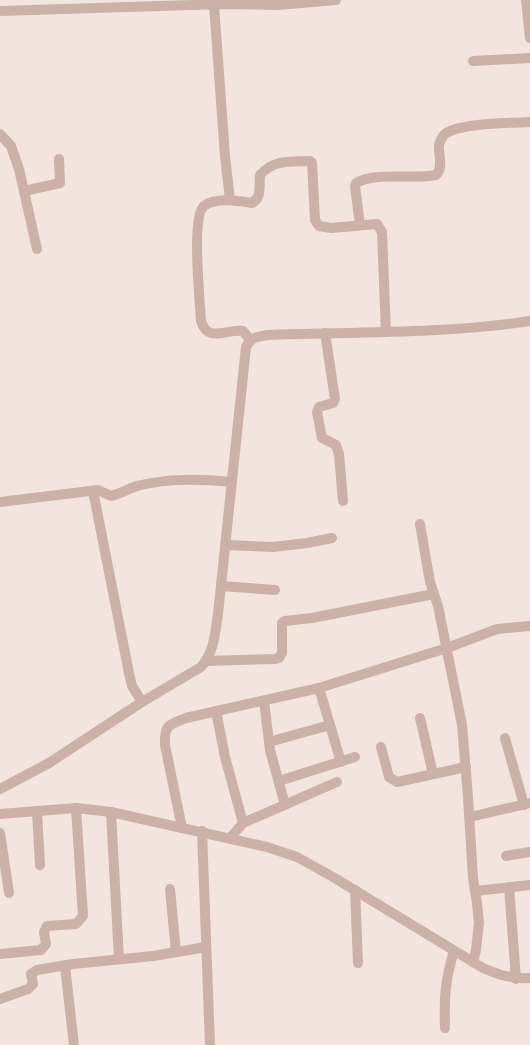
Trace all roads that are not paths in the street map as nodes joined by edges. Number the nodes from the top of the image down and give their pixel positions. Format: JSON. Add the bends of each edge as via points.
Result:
{"nodes":[{"id":1,"x":336,"y":0,"type":"edge"},
{"id":2,"x":526,"y":0,"type":"edge"},
{"id":3,"x":299,"y":1,"type":"edge"},
{"id":4,"x":214,"y":5,"type":"junction"},
{"id":5,"x":0,"y":11,"type":"edge"},
{"id":6,"x":530,"y":38,"type":"edge"},
{"id":7,"x":530,"y":58,"type":"edge"},
{"id":8,"x":473,"y":61,"type":"dead end"},
{"id":9,"x":530,"y":122,"type":"edge"},
{"id":10,"x":0,"y":134,"type":"edge"},
{"id":11,"x":59,"y":159,"type":"dead end"},
{"id":12,"x":24,"y":191,"type":"junction"},
{"id":13,"x":230,"y":200,"type":"junction"},
{"id":14,"x":360,"y":225,"type":"junction"},
{"id":15,"x":38,"y":248,"type":"dead end"},
{"id":16,"x":530,"y":321,"type":"edge"},
{"id":17,"x":386,"y":332,"type":"junction"},
{"id":18,"x":325,"y":333,"type":"junction"},
{"id":19,"x":250,"y":340,"type":"junction"},
{"id":20,"x":232,"y":482,"type":"junction"},
{"id":21,"x":93,"y":491,"type":"junction"},
{"id":22,"x":343,"y":501,"type":"dead end"},
{"id":23,"x":0,"y":502,"type":"edge"},
{"id":24,"x":420,"y":524,"type":"dead end"},
{"id":25,"x":332,"y":538,"type":"dead end"},
{"id":26,"x":225,"y":545,"type":"junction"},
{"id":27,"x":221,"y":586,"type":"junction"},
{"id":28,"x":275,"y":590,"type":"dead end"},
{"id":29,"x":434,"y":594,"type":"junction"},
{"id":30,"x":530,"y":626,"type":"edge"},
{"id":31,"x":447,"y":648,"type":"junction"},
{"id":32,"x":206,"y":661,"type":"junction"},
{"id":33,"x":319,"y":688,"type":"junction"},
{"id":34,"x":264,"y":700,"type":"junction"},
{"id":35,"x":142,"y":702,"type":"junction"},
{"id":36,"x":216,"y":712,"type":"junction"},
{"id":37,"x":420,"y":718,"type":"dead end"},
{"id":38,"x":330,"y":725,"type":"junction"},
{"id":39,"x":505,"y":738,"type":"dead end"},
{"id":40,"x":269,"y":742,"type":"junction"},
{"id":41,"x":381,"y":747,"type":"dead end"},
{"id":42,"x":355,"y":757,"type":"dead end"},
{"id":43,"x":341,"y":762,"type":"junction"},
{"id":44,"x":466,"y":767,"type":"junction"},
{"id":45,"x":433,"y":774,"type":"junction"},
{"id":46,"x":279,"y":781,"type":"junction"},
{"id":47,"x":337,"y":782,"type":"dead end"},
{"id":48,"x":0,"y":788,"type":"edge"},
{"id":49,"x":527,"y":804,"type":"edge"},
{"id":50,"x":285,"y":805,"type":"junction"},
{"id":51,"x":76,"y":808,"type":"junction"},
{"id":52,"x":36,"y":812,"type":"junction"},
{"id":53,"x":111,"y":812,"type":"junction"},
{"id":54,"x":0,"y":814,"type":"edge"},
{"id":55,"x":470,"y":817,"type":"junction"},
{"id":56,"x":243,"y":823,"type":"junction"},
{"id":57,"x":182,"y":828,"type":"junction"},
{"id":58,"x":202,"y":831,"type":"junction"},
{"id":59,"x":0,"y":833,"type":"edge"},
{"id":60,"x":230,"y":838,"type":"junction"},
{"id":61,"x":1,"y":850,"type":"edge"},
{"id":62,"x":530,"y":852,"type":"edge"},
{"id":63,"x":506,"y":856,"type":"dead end"},
{"id":64,"x":40,"y":865,"type":"dead end"},
{"id":65,"x":530,"y":884,"type":"edge"},
{"id":66,"x":509,"y":887,"type":"junction"},
{"id":67,"x":170,"y":889,"type":"dead end"},
{"id":68,"x":355,"y":890,"type":"junction"},
{"id":69,"x":475,"y":891,"type":"junction"},
{"id":70,"x":9,"y":893,"type":"dead end"},
{"id":71,"x":206,"y":947,"type":"junction"},
{"id":72,"x":454,"y":951,"type":"junction"},
{"id":73,"x":176,"y":952,"type":"junction"},
{"id":74,"x":0,"y":954,"type":"edge"},
{"id":75,"x":119,"y":959,"type":"junction"},
{"id":76,"x":358,"y":962,"type":"dead end"},
{"id":77,"x":473,"y":962,"type":"junction"},
{"id":78,"x":65,"y":966,"type":"junction"},
{"id":79,"x":530,"y":978,"type":"edge"},
{"id":80,"x":516,"y":979,"type":"junction"},
{"id":81,"x":0,"y":999,"type":"edge"},
{"id":82,"x":445,"y":1028,"type":"dead end"},
{"id":83,"x":74,"y":1045,"type":"edge"},
{"id":84,"x":210,"y":1045,"type":"edge"}],
"edges":[{"from":1,"to":3,"type":"street"},
{"from":2,"to":6,"type":"street"},
{"from":3,"to":4,"type":"street","via":[[278,5]]},
{"from":4,"to":5,"type":"street"},
{"from":4,"to":13,"type":"street"},
{"from":7,"to":8,"type":"street"},
{"from":9,"to":14,"type":"street","via":[[483,125],[452,130],[443,135],[439,145],[440,170],[436,175],[387,177],[356,183]]},
{"from":10,"to":12,"type":"street","via":[[11,146]]},
{"from":11,"to":12,"type":"street","via":[[60,183]]},
{"from":12,"to":15,"type":"street"},
{"from":13,"to":14,"type":"street","via":[[252,203],[257,200],[260,175],[268,166],[281,162],[310,161],[313,166],[315,220],[319,226],[331,228]]},
{"from":13,"to":19,"type":"street","via":[[211,202],[202,207],[199,213],[196,241],[201,321],[207,332],[213,334],[237,330],[246,334]]},
{"from":14,"to":17,"type":"street","via":[[377,224],[382,232]]},
{"from":16,"to":17,"type":"street","via":[[489,327]]},
{"from":17,"to":18,"type":"street"},
{"from":18,"to":19,"type":"street","via":[[268,335]]},
{"from":18,"to":22,"type":"street","via":[[335,399],[333,403],[319,407],[317,412],[322,438],[336,445],[340,454]]},
{"from":19,"to":20,"type":"street","via":[[246,347]]},
{"from":20,"to":21,"type":"street","via":[[171,480],[136,486],[111,496],[98,490]]},
{"from":20,"to":26,"type":"street"},
{"from":21,"to":23,"type":"street"},
{"from":21,"to":35,"type":"street","via":[[132,686]]},
{"from":24,"to":29,"type":"street"},
{"from":25,"to":26,"type":"street","via":[[273,547]]},
{"from":26,"to":27,"type":"street"},
{"from":27,"to":28,"type":"street"},
{"from":27,"to":32,"type":"street","via":[[212,648]]},
{"from":29,"to":31,"type":"street"},
{"from":29,"to":32,"type":"street","via":[[285,621],[282,623],[282,653],[279,658]]},
{"from":30,"to":31,"type":"street","via":[[497,629]]},
{"from":31,"to":33,"type":"street"},
{"from":31,"to":44,"type":"street","via":[[462,725]]},
{"from":32,"to":35,"type":"street","via":[[201,667]]},
{"from":33,"to":34,"type":"street"},
{"from":33,"to":38,"type":"street"},
{"from":34,"to":36,"type":"street"},
{"from":34,"to":40,"type":"street"},
{"from":35,"to":48,"type":"street","via":[[49,763]]},
{"from":36,"to":56,"type":"street"},
{"from":36,"to":57,"type":"street","via":[[186,718],[169,725],[164,732]]},
{"from":37,"to":45,"type":"street"},
{"from":38,"to":40,"type":"street"},
{"from":38,"to":43,"type":"street"},
{"from":39,"to":49,"type":"street"},
{"from":40,"to":46,"type":"street"},
{"from":41,"to":45,"type":"street","via":[[389,777],[397,782]]},
{"from":42,"to":43,"type":"street"},
{"from":43,"to":46,"type":"street"},
{"from":44,"to":45,"type":"street"},
{"from":44,"to":55,"type":"street"},
{"from":46,"to":50,"type":"street"},
{"from":47,"to":50,"type":"street"},
{"from":49,"to":55,"type":"street"},
{"from":50,"to":56,"type":"street"},
{"from":51,"to":52,"type":"street"},
{"from":51,"to":53,"type":"street"},
{"from":51,"to":74,"type":"street","via":[[83,916],[76,924],[47,926],[44,932],[46,944],[41,950]]},
{"from":52,"to":54,"type":"street"},
{"from":52,"to":64,"type":"street"},
{"from":53,"to":57,"type":"street"},
{"from":53,"to":75,"type":"street"},
{"from":55,"to":69,"type":"street"},
{"from":56,"to":60,"type":"street"},
{"from":57,"to":58,"type":"street"},
{"from":58,"to":60,"type":"street"},
{"from":58,"to":71,"type":"street"},
{"from":59,"to":61,"type":"street"},
{"from":60,"to":68,"type":"street","via":[[297,857]]},
{"from":61,"to":70,"type":"street"},
{"from":62,"to":63,"type":"street"},
{"from":65,"to":66,"type":"street"},
{"from":66,"to":69,"type":"street"},
{"from":66,"to":80,"type":"street"},
{"from":67,"to":73,"type":"street"},
{"from":68,"to":72,"type":"street"},
{"from":68,"to":76,"type":"street"},
{"from":69,"to":77,"type":"street","via":[[478,923]]},
{"from":71,"to":73,"type":"street"},
{"from":71,"to":84,"type":"street"},
{"from":72,"to":77,"type":"street"},
{"from":72,"to":82,"type":"street","via":[[447,972]]},
{"from":73,"to":75,"type":"street"},
{"from":75,"to":78,"type":"street"},
{"from":77,"to":80,"type":"street","via":[[500,975]]},
{"from":78,"to":81,"type":"street","via":[[37,970],[31,974],[33,984],[28,989]]},
{"from":78,"to":83,"type":"street"},
{"from":79,"to":80,"type":"street"}]}
